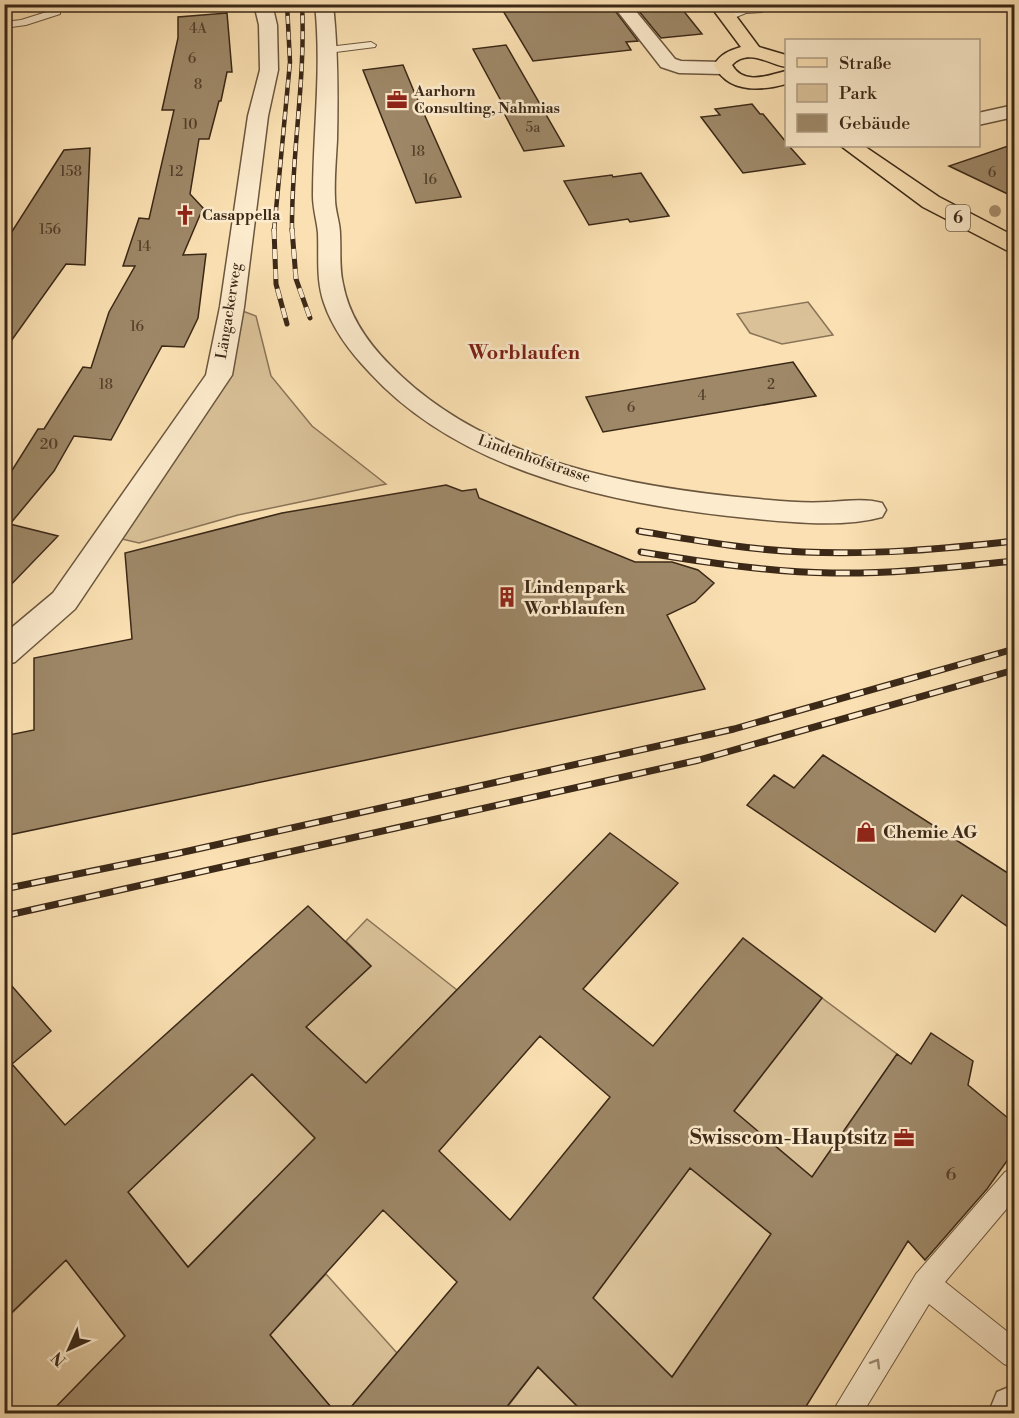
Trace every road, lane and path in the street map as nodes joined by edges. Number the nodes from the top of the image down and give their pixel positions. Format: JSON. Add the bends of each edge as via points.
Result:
{"nodes":[{"id":1,"x":263,"y":4,"type":"edge"},
{"id":2,"x":324,"y":4,"type":"edge"},
{"id":3,"x":620,"y":4,"type":"edge"},
{"id":4,"x":760,"y":4,"type":"edge"},
{"id":5,"x":723,"y":10,"type":"edge"},
{"id":6,"x":56,"y":12,"type":"dead end"},
{"id":7,"x":4,"y":25,"type":"edge"},
{"id":8,"x":372,"y":45,"type":"dead end"},
{"id":9,"x":328,"y":50,"type":"junction"},
{"id":10,"x":753,"y":52,"type":"junction"},
{"id":11,"x":785,"y":62,"type":"edge"},
{"id":12,"x":723,"y":68,"type":"junction"},
{"id":13,"x":782,"y":84,"type":"edge"},
{"id":14,"x":1014,"y":111,"type":"edge"},
{"id":15,"x":980,"y":119,"type":"edge"},
{"id":16,"x":851,"y":147,"type":"edge"},
{"id":17,"x":1014,"y":245,"type":"edge"},
{"id":18,"x":872,"y":510,"type":"dead end"},
{"id":19,"x":4,"y":653,"type":"edge"},
{"id":20,"x":1014,"y":1181,"type":"edge"},
{"id":21,"x":926,"y":1284,"type":"junction"},
{"id":22,"x":1014,"y":1354,"type":"edge"},
{"id":23,"x":1014,"y":1409,"type":"edge"},
{"id":24,"x":845,"y":1413,"type":"edge"},
{"id":25,"x":1012,"y":1413,"type":"edge"}],
"edges":[{"from":1,"to":19,"type":"street","name":"Längackerweg","via":[[268,25],[269,70],[258,116],[219,375],[64,601]]},
{"from":2,"to":9,"type":"street","name":"Lindenhofstrasse"},
{"from":3,"to":12,"type":"street","via":[[668,63]]},
{"from":4,"to":5,"type":"lane","via":[[762,9]]},
{"from":5,"to":10,"type":"main road"},
{"from":6,"to":7,"type":"lane"},
{"from":8,"to":9,"type":"lane"},
{"from":9,"to":18,"type":"street","name":"Lindenhofstrasse","via":[[324,206],[332,291],[354,338],[381,371],[410,397],[437,418],[482,443],[589,480],[745,507],[803,512]]},
{"from":10,"to":11,"type":"main road"},
{"from":10,"to":12,"type":"main road","via":[[728,58]]},
{"from":12,"to":13,"type":"main road","via":[[730,76],[746,81]]},
{"from":14,"to":15,"type":"street"},
{"from":16,"to":17,"type":"main road","number":"6","via":[[931,202]]},
{"from":20,"to":21,"type":"lane"},
{"from":21,"to":22,"type":"lane"},
{"from":24,"to":21,"type":"lane","one_way":true},
{"from":23,"to":25,"type":"street"}]}
